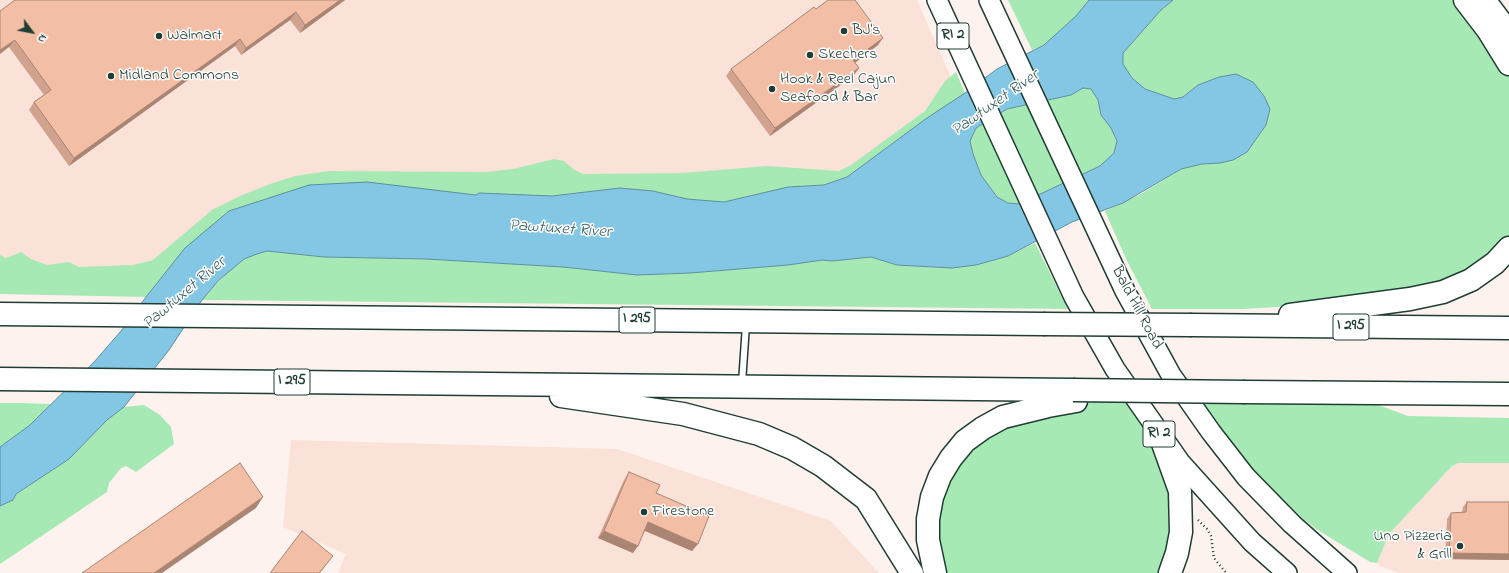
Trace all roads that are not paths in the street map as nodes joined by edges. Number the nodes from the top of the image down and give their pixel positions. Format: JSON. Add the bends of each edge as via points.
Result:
{"nodes":[{"id":1,"x":937,"y":0,"type":"edge"},
{"id":2,"x":989,"y":0,"type":"edge"},
{"id":3,"x":1465,"y":0,"type":"edge"},
{"id":4,"x":1484,"y":0,"type":"edge"},
{"id":5,"x":1509,"y":33,"type":"edge"},
{"id":6,"x":1509,"y":64,"type":"edge"},
{"id":7,"x":1509,"y":248,"type":"edge"},
{"id":8,"x":0,"y":314,"type":"edge"},
{"id":9,"x":746,"y":321,"type":"junction"},
{"id":10,"x":1202,"y":325,"type":"junction"},
{"id":11,"x":1509,"y":328,"type":"edge"},
{"id":12,"x":6,"y":380,"type":"edge"},
{"id":13,"x":408,"y":383,"type":"junction"},
{"id":14,"x":742,"y":386,"type":"junction"},
{"id":15,"x":1509,"y":394,"type":"edge"},
{"id":16,"x":1074,"y":395,"type":"junction"},
{"id":17,"x":1160,"y":435,"type":"junction"},
{"id":18,"x":912,"y":573,"type":"edge"},
{"id":19,"x":935,"y":573,"type":"edge"},
{"id":20,"x":1170,"y":573,"type":"edge"},
{"id":21,"x":1287,"y":573,"type":"edge"},
{"id":22,"x":1347,"y":573,"type":"edge"}],
"edges":[{"from":1,"to":17,"type":"main road","number":"RI 2","via":[[968,72],[1097,339]]},
{"from":2,"to":22,"type":"main road","name":"Bald Hill Road","number":"RI 2","via":[[1104,248],[1171,374],[1246,477]]},
{"from":3,"to":6,"type":"highway"},
{"from":4,"to":5,"type":"highway"},
{"from":7,"to":10,"type":"highway","via":[[1471,280],[1443,292],[1410,299]]},
{"from":8,"to":9,"type":"highway","number":"I 295"},
{"from":9,"to":10,"type":"highway","number":"I 295","bridge":true},
{"from":9,"to":14,"type":"lane"},
{"from":10,"to":11,"type":"highway","number":"I 295"},
{"from":12,"to":13,"type":"highway","number":"I 295"},
{"from":13,"to":14,"type":"highway","number":"I 295"},
{"from":13,"to":18,"type":"highway","via":[[511,391],[625,405],[683,414],[759,434],[792,448],[823,466],[866,499]]},
{"from":14,"to":16,"type":"highway","number":"I 295"},
{"from":15,"to":16,"type":"highway","bridge":true,"via":[[1245,392],[1192,398]]},
{"from":16,"to":19,"type":"highway","via":[[1002,417],[965,441],[951,458],[940,476],[928,519],[928,540]]},
{"from":17,"to":20,"type":"highway","via":[[1180,491],[1181,532]]},
{"from":17,"to":21,"type":"main road","number":"RI 2","via":[[1211,498],[1252,542]]}]}
